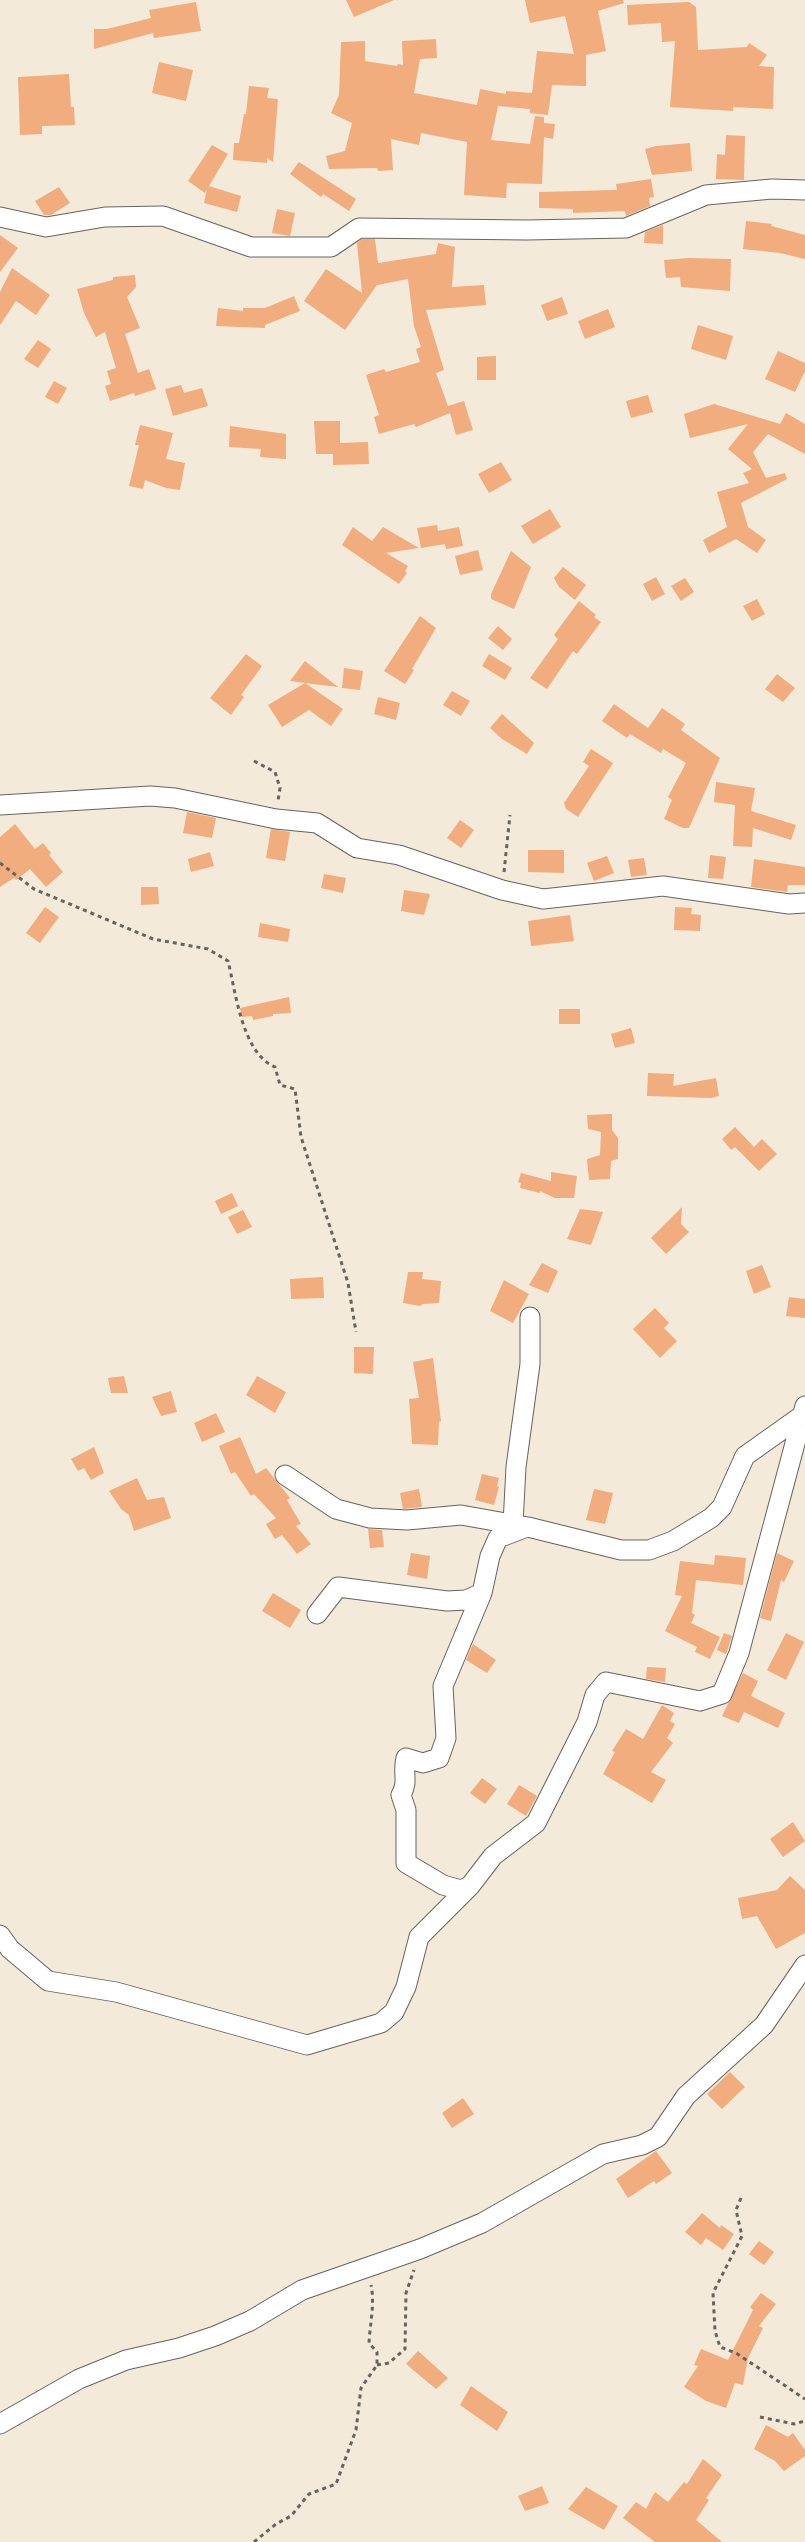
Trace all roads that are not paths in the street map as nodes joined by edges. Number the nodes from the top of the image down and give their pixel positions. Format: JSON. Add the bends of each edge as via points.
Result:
{"nodes":[{"id":1,"x":805,"y":190,"type":"edge"},
{"id":2,"x":0,"y":217,"type":"edge"},
{"id":3,"x":0,"y":805,"type":"edge"},
{"id":4,"x":805,"y":903,"type":"edge"},
{"id":5,"x":530,"y":1317,"type":"dead end"},
{"id":6,"x":803,"y":1411,"type":"edge"},
{"id":7,"x":285,"y":1475,"type":"dead end"},
{"id":8,"x":520,"y":1525,"type":"junction"},
{"id":9,"x":482,"y":1593,"type":"junction"},
{"id":10,"x":317,"y":1614,"type":"dead end"},
{"id":11,"x":443,"y":1885,"type":"junction"},
{"id":12,"x":470,"y":1886,"type":"junction"},
{"id":13,"x":446,"y":1910,"type":"junction"},
{"id":14,"x":0,"y":1935,"type":"edge"},
{"id":15,"x":805,"y":1965,"type":"edge"},
{"id":16,"x":0,"y":2424,"type":"edge"}],
"edges":[{"from":1,"to":2,"type":"street","via":[[772,189],[706,195],[626,228],[359,228],[331,248],[251,247],[163,216],[105,217],[46,227]]},
{"from":3,"to":4,"type":"street","via":[[150,796],[175,798],[276,819],[317,823],[357,848],[399,855],[502,890],[543,899],[663,886],[789,904]]},
{"from":5,"to":8,"type":"street","via":[[530,1364],[516,1467]]},
{"from":6,"to":8,"type":"street","via":[[744,1456],[722,1507],[711,1518],[673,1541],[649,1550],[621,1550]]},
{"from":6,"to":12,"type":"street","via":[[739,1653],[722,1694],[700,1701],[606,1682],[595,1695],[587,1722],[536,1823],[493,1856]]},
{"from":7,"to":8,"type":"street","via":[[336,1509],[370,1518],[407,1520],[461,1515]]},
{"from":8,"to":9,"type":"street","via":[[498,1538],[490,1556]]},
{"from":9,"to":10,"type":"street","via":[[466,1600],[447,1602],[338,1586]]},
{"from":9,"to":11,"type":"street","via":[[443,1686],[446,1738],[439,1758],[423,1762],[406,1758],[404,1768],[407,1785],[402,1795],[406,1810],[406,1863]]},
{"from":11,"to":12,"type":"street","via":[[461,1890]]},
{"from":11,"to":13,"type":"street","via":[[448,1895]]},
{"from":12,"to":13,"type":"street"},
{"from":13,"to":14,"type":"street","via":[[419,1937],[406,1987],[394,2012],[381,2023],[307,2045],[116,1992],[48,1981],[10,1949]]},
{"from":15,"to":16,"type":"street","via":[[764,2025],[686,2096],[658,2137],[642,2146],[603,2154],[482,2223],[420,2249],[302,2290],[250,2321],[215,2336],[99,2370],[52,2392]]}]}
